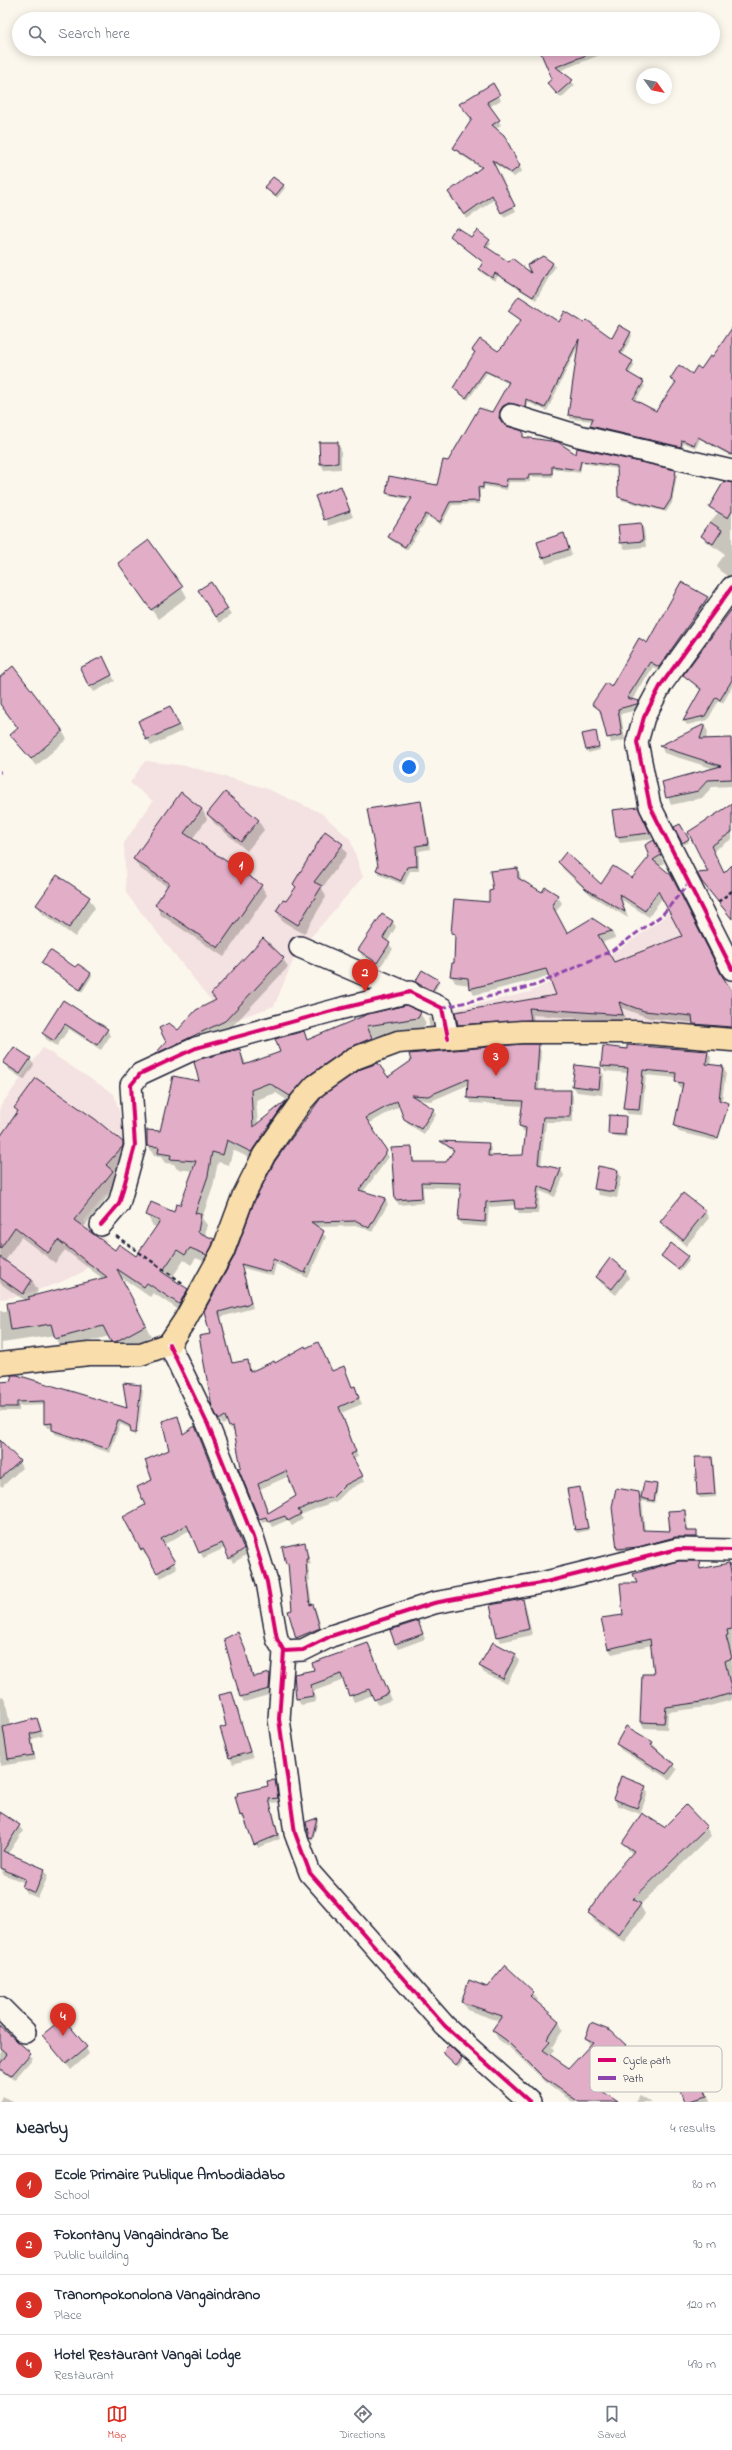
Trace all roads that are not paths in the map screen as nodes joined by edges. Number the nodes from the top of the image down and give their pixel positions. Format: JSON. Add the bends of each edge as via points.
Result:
{"nodes":[{"id":1,"x":511,"y":415,"type":"dead end"},
{"id":2,"x":732,"y":471,"type":"edge"},
{"id":3,"x":732,"y":587,"type":"edge"},
{"id":4,"x":300,"y":947,"type":"dead end"},
{"id":5,"x":732,"y":969,"type":"edge"},
{"id":6,"x":410,"y":992,"type":"junction"},
{"id":7,"x":448,"y":1038,"type":"junction"},
{"id":8,"x":732,"y":1040,"type":"edge"},
{"id":9,"x":101,"y":1226,"type":"road end"},
{"id":10,"x":169,"y":1344,"type":"junction"},
{"id":11,"x":0,"y":1364,"type":"edge"},
{"id":12,"x":732,"y":1550,"type":"edge"},
{"id":13,"x":284,"y":1651,"type":"junction"},
{"id":14,"x":0,"y":2007,"type":"edge"},
{"id":15,"x":25,"y":2032,"type":"dead end"},
{"id":16,"x":530,"y":2102,"type":"edge"}],
"edges":[{"from":1,"to":2,"type":"street","via":[[579,436]]},
{"from":3,"to":5,"type":"street","via":[[661,684],[644,717],[637,742],[650,806]]},
{"from":4,"to":6,"type":"street"},
{"from":6,"to":7,"type":"street","via":[[442,1008]]},
{"from":6,"to":9,"type":"street","via":[[196,1048],[140,1074],[130,1085],[135,1146],[119,1204]]},
{"from":7,"to":8,"type":"main road","via":[[522,1032],[636,1032]]},
{"from":7,"to":10,"type":"main road","via":[[398,1042],[355,1058],[315,1086],[264,1155],[243,1197],[223,1251]]},
{"from":10,"to":11,"type":"main road","via":[[141,1354],[89,1354]]},
{"from":10,"to":13,"type":"street","via":[[208,1425],[253,1537],[267,1582],[277,1639]]},
{"from":12,"to":13,"type":"street","via":[[678,1549],[546,1582],[434,1603],[332,1636],[303,1650]]},
{"from":13,"to":16,"type":"street","via":[[279,1719],[295,1833],[310,1872],[445,2026]]},
{"from":14,"to":15,"type":"street"}]}
